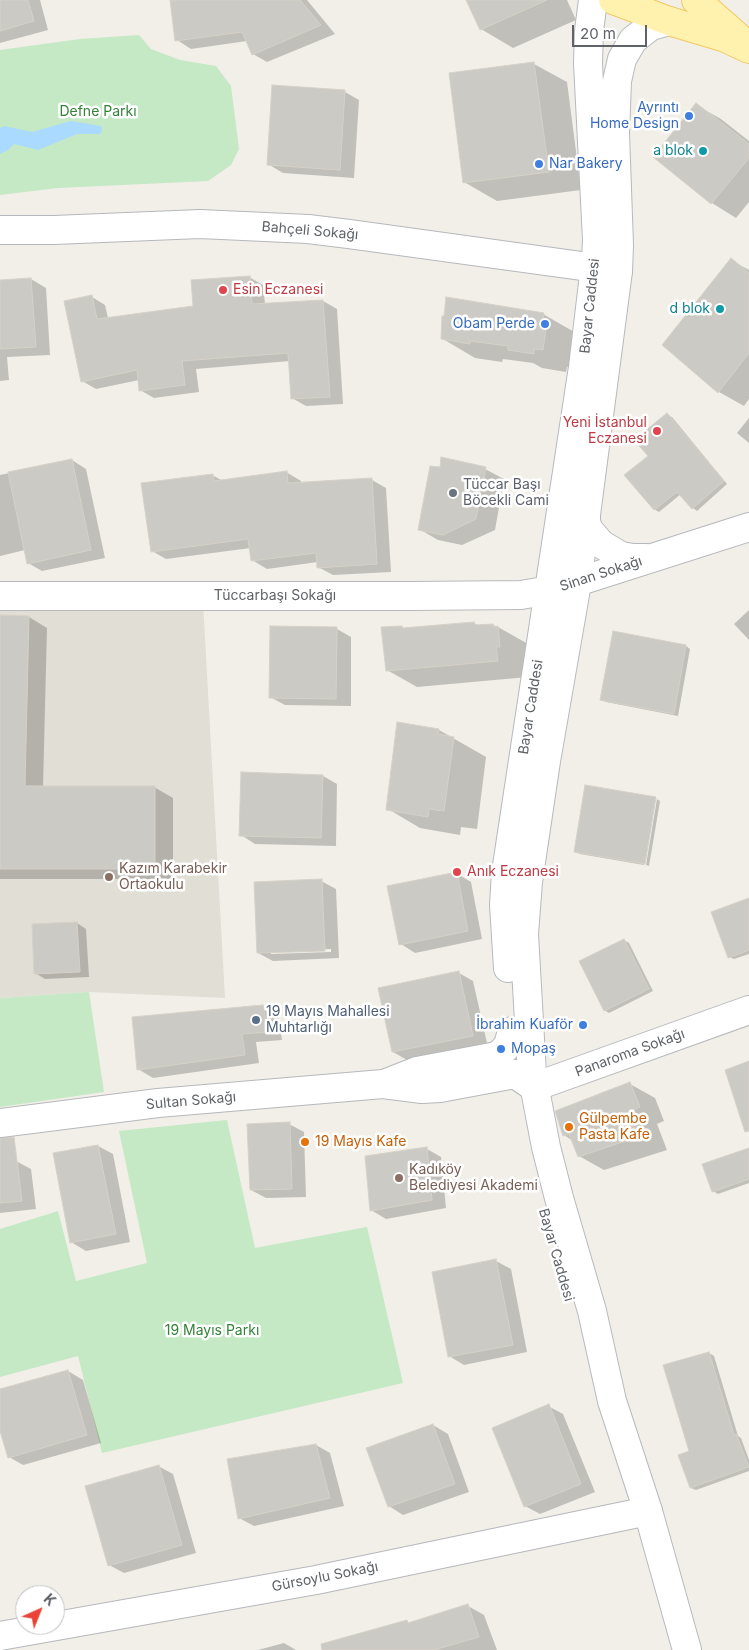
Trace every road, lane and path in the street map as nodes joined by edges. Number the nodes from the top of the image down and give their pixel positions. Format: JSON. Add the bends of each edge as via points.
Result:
{"nodes":[{"id":1,"x":593,"y":0,"type":"edge"},
{"id":2,"x":613,"y":0,"type":"edge"},
{"id":3,"x":696,"y":0,"type":"edge"},
{"id":4,"x":669,"y":21,"type":"junction"},
{"id":5,"x":749,"y":45,"type":"edge"},
{"id":6,"x":749,"y":49,"type":"edge"},
{"id":7,"x":0,"y":230,"type":"edge"},
{"id":8,"x":607,"y":269,"type":"junction"},
{"id":9,"x":586,"y":511,"type":"junction"},
{"id":10,"x":749,"y":527,"type":"edge"},
{"id":11,"x":653,"y":557,"type":"junction"},
{"id":12,"x":577,"y":583,"type":"junction"},
{"id":13,"x":550,"y":590,"type":"junction"},
{"id":14,"x":0,"y":596,"type":"edge"},
{"id":15,"x":749,"y":1010,"type":"edge"},
{"id":16,"x":512,"y":1031,"type":"junction"},
{"id":17,"x":524,"y":1081,"type":"junction"},
{"id":18,"x":382,"y":1084,"type":"junction"},
{"id":19,"x":0,"y":1123,"type":"edge"},
{"id":20,"x":648,"y":1511,"type":"junction"},
{"id":21,"x":0,"y":1636,"type":"edge"},
{"id":22,"x":687,"y":1650,"type":"edge"}],
"edges":[{"from":1,"to":8,"type":"street","name":"Bayar Caddesi","via":[[588,63],[596,240]]},
{"from":2,"to":4,"type":"main road"},
{"from":3,"to":5,"type":"main road"},
{"from":4,"to":6,"type":"main road","via":[[724,37]]},
{"from":4,"to":8,"type":"street","name":"Bayar Caddesi","via":[[651,26],[633,40],[620,65],[615,122],[619,245]]},
{"from":7,"to":8,"type":"street","name":"Bahçeli Sokağı","via":[[231,224],[332,232]]},
{"from":8,"to":9,"type":"street","name":"Bayar Caddesi"},
{"from":8,"to":13,"type":"street","name":"Bayar Caddesi","via":[[583,367]]},
{"from":9,"to":11,"type":"street","name":"Sinan Sokağı","via":[[592,535],[614,553],[633,558]]},
{"from":9,"to":12,"type":"street","name":"Bayar Caddesi"},
{"from":10,"to":11,"type":"street","name":"Sinan Sokağı"},
{"from":11,"to":12,"type":"street","name":"Sinan Sokağı"},
{"from":12,"to":13,"type":"street","name":"Sinan Sokağı"},
{"from":12,"to":17,"type":"street","name":"Bayar Caddesi","via":[[526,895]]},
{"from":13,"to":14,"type":"street","name":"Tüccarbaşı Sokağı","via":[[521,595],[431,596]]},
{"from":13,"to":16,"type":"street","name":"Bayar Caddesi","via":[[505,880]]},
{"from":15,"to":17,"type":"street","name":"Panaroma Sokağı"},
{"from":16,"to":17,"type":"street","name":"Bayar Caddesi"},
{"from":16,"to":18,"type":"street","name":"Sultan Sokağı","via":[[505,1050],[493,1058],[417,1071]]},
{"from":17,"to":18,"type":"street","name":"Sultan Sokağı","via":[[422,1089]]},
{"from":17,"to":20,"type":"street","name":"Bayar Caddesi","via":[[592,1311],[612,1401]]},
{"from":18,"to":19,"type":"street","name":"Sultan Sokağı","via":[[158,1103]]},
{"from":20,"to":21,"type":"street","name":"Gürsoylu Sokağı","via":[[316,1580]]},
{"from":20,"to":22,"type":"street","name":"Bayar Caddesi"}]}
